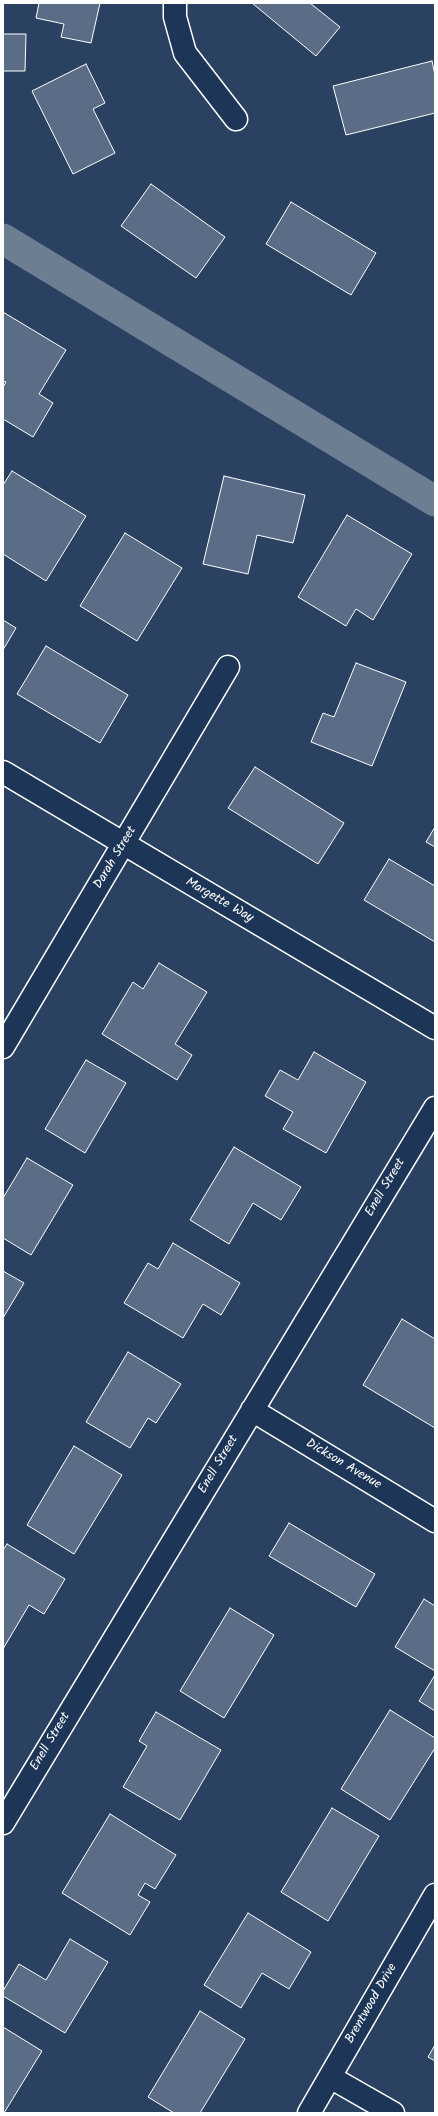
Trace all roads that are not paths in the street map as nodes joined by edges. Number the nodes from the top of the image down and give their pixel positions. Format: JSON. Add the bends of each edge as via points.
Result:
{"nodes":[{"id":1,"x":175,"y":3,"type":"edge"},
{"id":2,"x":236,"y":119,"type":"dead end"},
{"id":3,"x":228,"y":667,"type":"dead end"},
{"id":4,"x":3,"y":772,"type":"edge"},
{"id":5,"x":124,"y":845,"type":"junction"},
{"id":6,"x":435,"y":1028,"type":"edge"},
{"id":7,"x":3,"y":1047,"type":"edge"},
{"id":8,"x":435,"y":1108,"type":"edge"},
{"id":9,"x":252,"y":1410,"type":"junction"},
{"id":10,"x":435,"y":1520,"type":"edge"},
{"id":11,"x":3,"y":1823,"type":"edge"},
{"id":12,"x":435,"y":1895,"type":"edge"},
{"id":13,"x":330,"y":2077,"type":"junction"},
{"id":14,"x":309,"y":2113,"type":"edge"},
{"id":15,"x":393,"y":2113,"type":"edge"}],
"edges":[{"from":1,"to":2,"type":"street","via":[[185,53]]},
{"from":3,"to":5,"type":"street","name":"Darah Street"},
{"from":4,"to":5,"type":"street","name":"Margette Way"},
{"from":5,"to":6,"type":"street","name":"Margette Way"},
{"from":5,"to":7,"type":"street","name":"Darah Street"},
{"from":8,"to":9,"type":"street","name":"Enell Street"},
{"from":9,"to":10,"type":"street","name":"Dickson Avenue"},
{"from":9,"to":11,"type":"street","name":"Enell Street"},
{"from":12,"to":13,"type":"street","name":"Brentwood Drive"},
{"from":13,"to":14,"type":"street","name":"Brentwood Drive"},
{"from":13,"to":15,"type":"street"}]}
